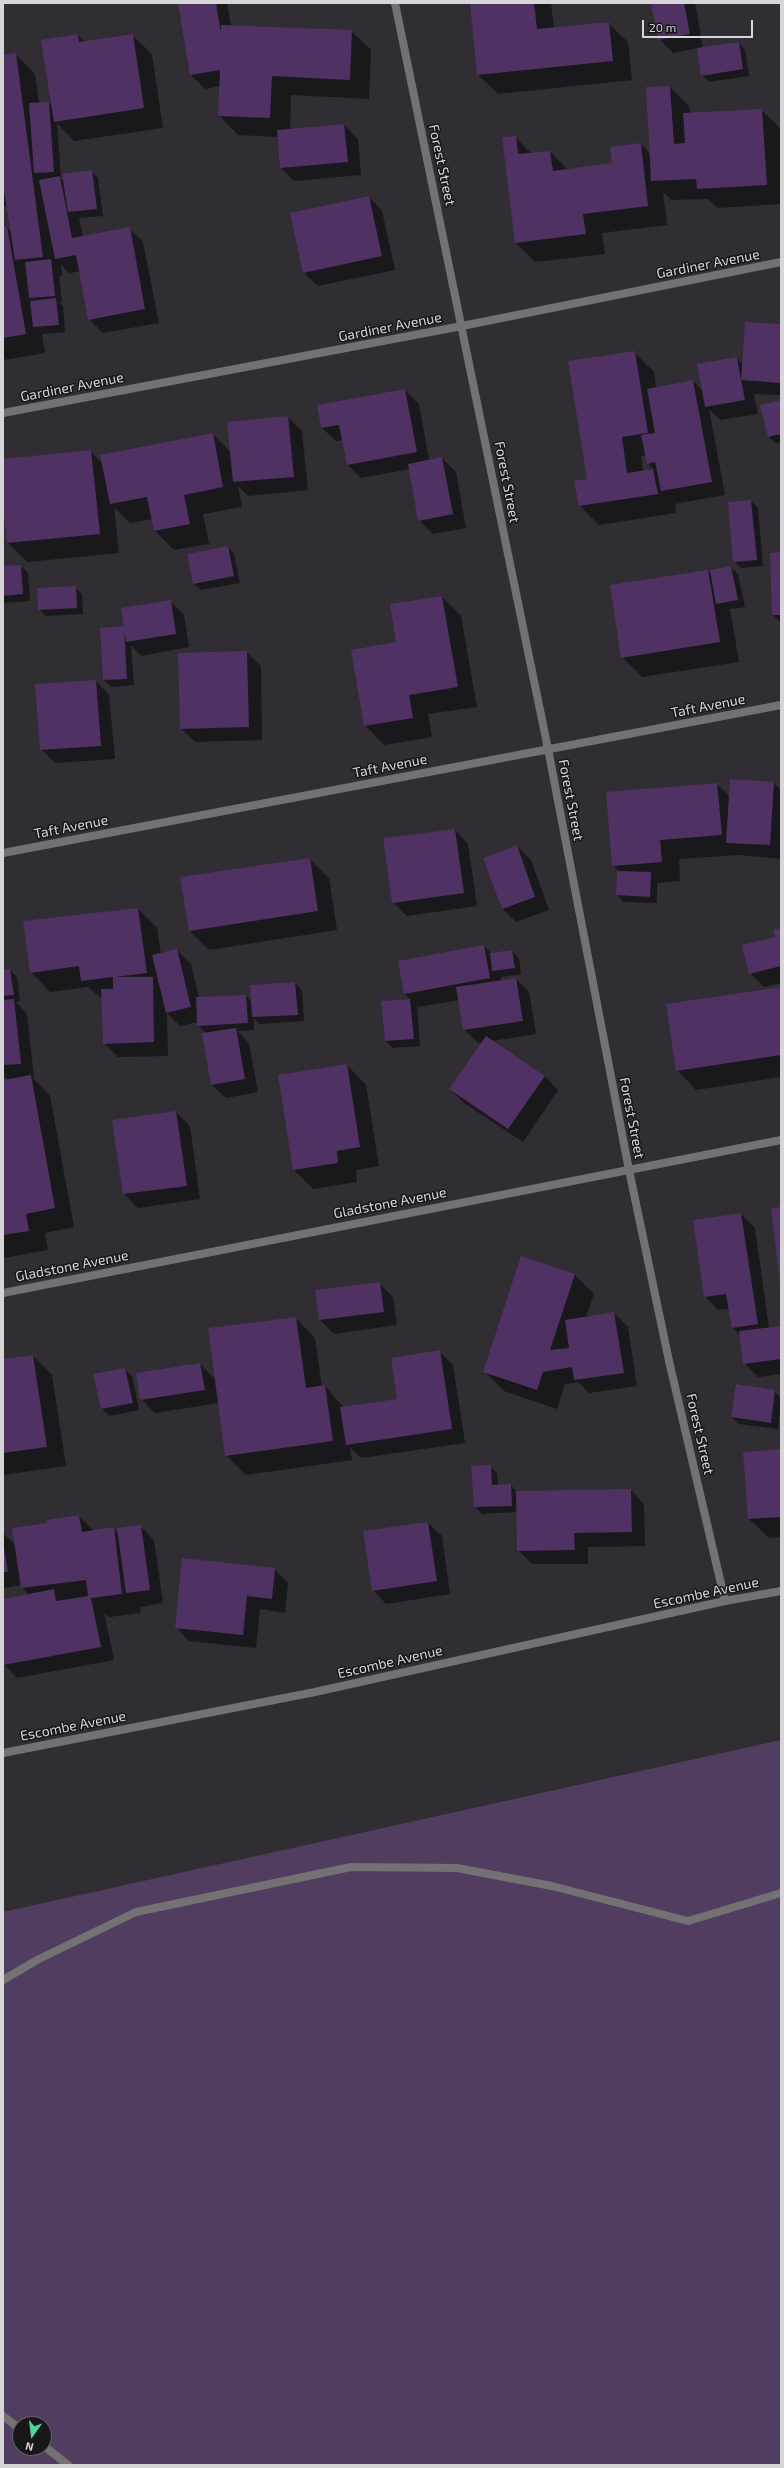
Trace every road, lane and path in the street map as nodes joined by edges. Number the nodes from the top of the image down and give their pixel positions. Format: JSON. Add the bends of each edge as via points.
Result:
{"nodes":[{"id":1,"x":395,"y":3,"type":"edge"},
{"id":2,"x":781,"y":262,"type":"edge"},
{"id":3,"x":462,"y":326,"type":"junction"},
{"id":4,"x":3,"y":413,"type":"edge"},
{"id":5,"x":781,"y":705,"type":"edge"},
{"id":6,"x":548,"y":749,"type":"junction"},
{"id":7,"x":3,"y":853,"type":"edge"},
{"id":8,"x":781,"y":1140,"type":"edge"},
{"id":9,"x":629,"y":1170,"type":"junction"},
{"id":10,"x":3,"y":1293,"type":"edge"},
{"id":11,"x":781,"y":1591,"type":"edge"},
{"id":12,"x":725,"y":1601,"type":"junction"},
{"id":13,"x":3,"y":1752,"type":"edge"},
{"id":14,"x":781,"y":1893,"type":"edge"},
{"id":15,"x":3,"y":1980,"type":"edge"},
{"id":16,"x":3,"y":2416,"type":"edge"},
{"id":17,"x":12,"y":2423,"type":"edge"},
{"id":18,"x":52,"y":2452,"type":"edge"},
{"id":19,"x":68,"y":2465,"type":"edge"}],
"edges":[{"from":1,"to":3,"type":"street","name":"Forest Street"},
{"from":2,"to":3,"type":"street","name":"Gardiner Avenue"},
{"from":3,"to":4,"type":"street","name":"Gardiner Avenue"},
{"from":3,"to":6,"type":"street","name":"Forest Street"},
{"from":5,"to":6,"type":"street","name":"Taft Avenue"},
{"from":6,"to":7,"type":"street","name":"Taft Avenue"},
{"from":6,"to":9,"type":"street","name":"Forest Street"},
{"from":8,"to":9,"type":"street","name":"Gladstone Avenue"},
{"from":9,"to":10,"type":"street","name":"Gladstone Avenue"},
{"from":9,"to":12,"type":"street","name":"Forest Street","via":[[669,1361]]},
{"from":11,"to":12,"type":"street","name":"Escombe Avenue"},
{"from":12,"to":13,"type":"street","name":"Escombe Avenue","via":[[315,1692]]},
{"from":14,"to":15,"type":"street","via":[[688,1921],[552,1886],[457,1868],[351,1867],[136,1912],[39,1958]]},
{"from":16,"to":17,"type":"street"},
{"from":18,"to":19,"type":"street"}]}
